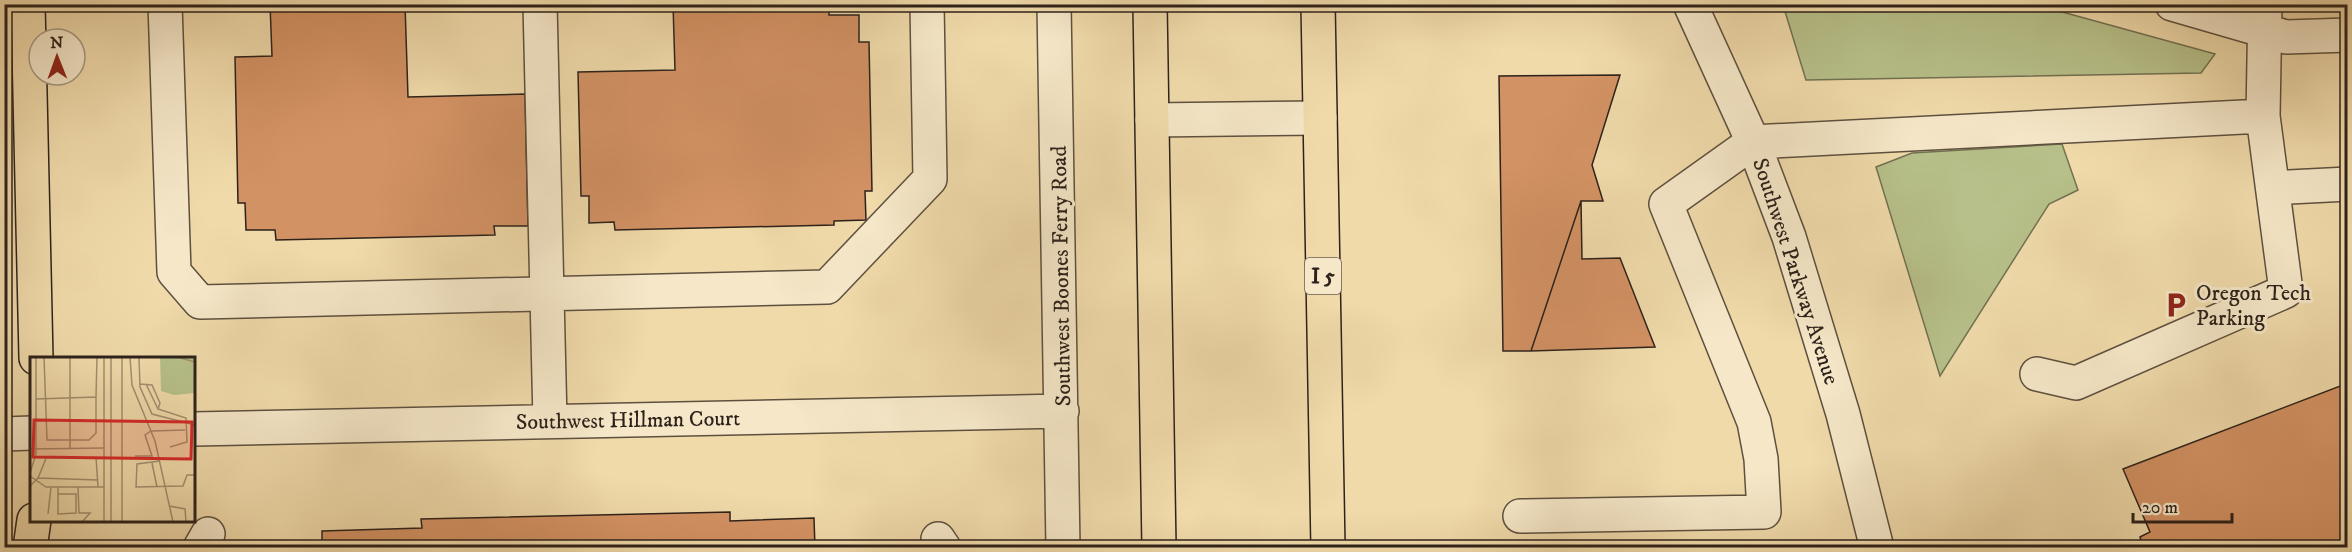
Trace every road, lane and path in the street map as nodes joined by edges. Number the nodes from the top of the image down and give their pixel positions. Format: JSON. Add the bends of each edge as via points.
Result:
{"nodes":[{"id":1,"x":28,"y":4,"type":"edge"},
{"id":2,"x":165,"y":4,"type":"edge"},
{"id":3,"x":540,"y":4,"type":"edge"},
{"id":4,"x":927,"y":4,"type":"edge"},
{"id":5,"x":1054,"y":4,"type":"edge"},
{"id":6,"x":1150,"y":4,"type":"edge"},
{"id":7,"x":1318,"y":4,"type":"edge"},
{"id":8,"x":1690,"y":4,"type":"edge"},
{"id":9,"x":2172,"y":4,"type":"edge"},
{"id":10,"x":2265,"y":17,"type":"edge"},
{"id":11,"x":2348,"y":35,"type":"edge"},
{"id":12,"x":2263,"y":116,"type":"junction"},
{"id":13,"x":1320,"y":118,"type":"junction"},
{"id":14,"x":1152,"y":120,"type":"junction"},
{"id":15,"x":1753,"y":142,"type":"junction"},
{"id":16,"x":2348,"y":184,"type":"edge"},
{"id":17,"x":2274,"y":190,"type":"junction"},
{"id":18,"x":546,"y":293,"type":"junction"},
{"id":19,"x":36,"y":357,"type":"edge"},
{"id":20,"x":2037,"y":374,"type":"dead end"},
{"id":21,"x":1062,"y":411,"type":"junction"},
{"id":22,"x":550,"y":421,"type":"junction"},
{"id":23,"x":195,"y":429,"type":"edge"},
{"id":24,"x":30,"y":433,"type":"edge"},
{"id":25,"x":4,"y":434,"type":"edge"},
{"id":26,"x":1520,"y":516,"type":"dead end"},
{"id":27,"x":34,"y":522,"type":"edge"},
{"id":28,"x":30,"y":548,"type":"edge"},
{"id":29,"x":1064,"y":548,"type":"edge"},
{"id":30,"x":1160,"y":548,"type":"edge"},
{"id":31,"x":1328,"y":548,"type":"edge"},
{"id":32,"x":1877,"y":548,"type":"edge"}],
"edges":[{"from":1,"to":19,"type":"main road"},
{"from":2,"to":18,"type":"street","via":[[174,272],[200,302]]},
{"from":3,"to":18,"type":"street"},
{"from":4,"to":18,"type":"street","via":[[930,179],[827,287]]},
{"from":5,"to":21,"type":"street","name":"Southwest Boones Ferry Road"},
{"from":6,"to":14,"type":"main road"},
{"from":7,"to":13,"type":"main road","number":"I 5"},
{"from":8,"to":15,"type":"street","name":"Southwest Parkway Avenue"},
{"from":9,"to":10,"type":"street"},
{"from":10,"to":11,"type":"street","via":[[2286,37]]},
{"from":10,"to":12,"type":"street"},
{"from":12,"to":15,"type":"street"},
{"from":12,"to":17,"type":"street"},
{"from":13,"to":14,"type":"street"},
{"from":13,"to":31,"type":"main road","number":"I 5"},
{"from":14,"to":30,"type":"main road"},
{"from":15,"to":26,"type":"street","via":[[1666,204],[1754,422],[1764,512]]},
{"from":15,"to":32,"type":"street","name":"Southwest Parkway Avenue","via":[[1805,285]]},
{"from":16,"to":17,"type":"street"},
{"from":17,"to":20,"type":"street","via":[[2286,291],[2076,383]]},
{"from":18,"to":22,"type":"street"},
{"from":21,"to":22,"type":"street","name":"Southwest Hillman Court"},
{"from":21,"to":29,"type":"street","name":"Southwest Boones Ferry Road"},
{"from":22,"to":23,"type":"street","name":"Southwest Hillman Court"},
{"from":24,"to":25,"type":"street"},
{"from":27,"to":28,"type":"main road"}]}
